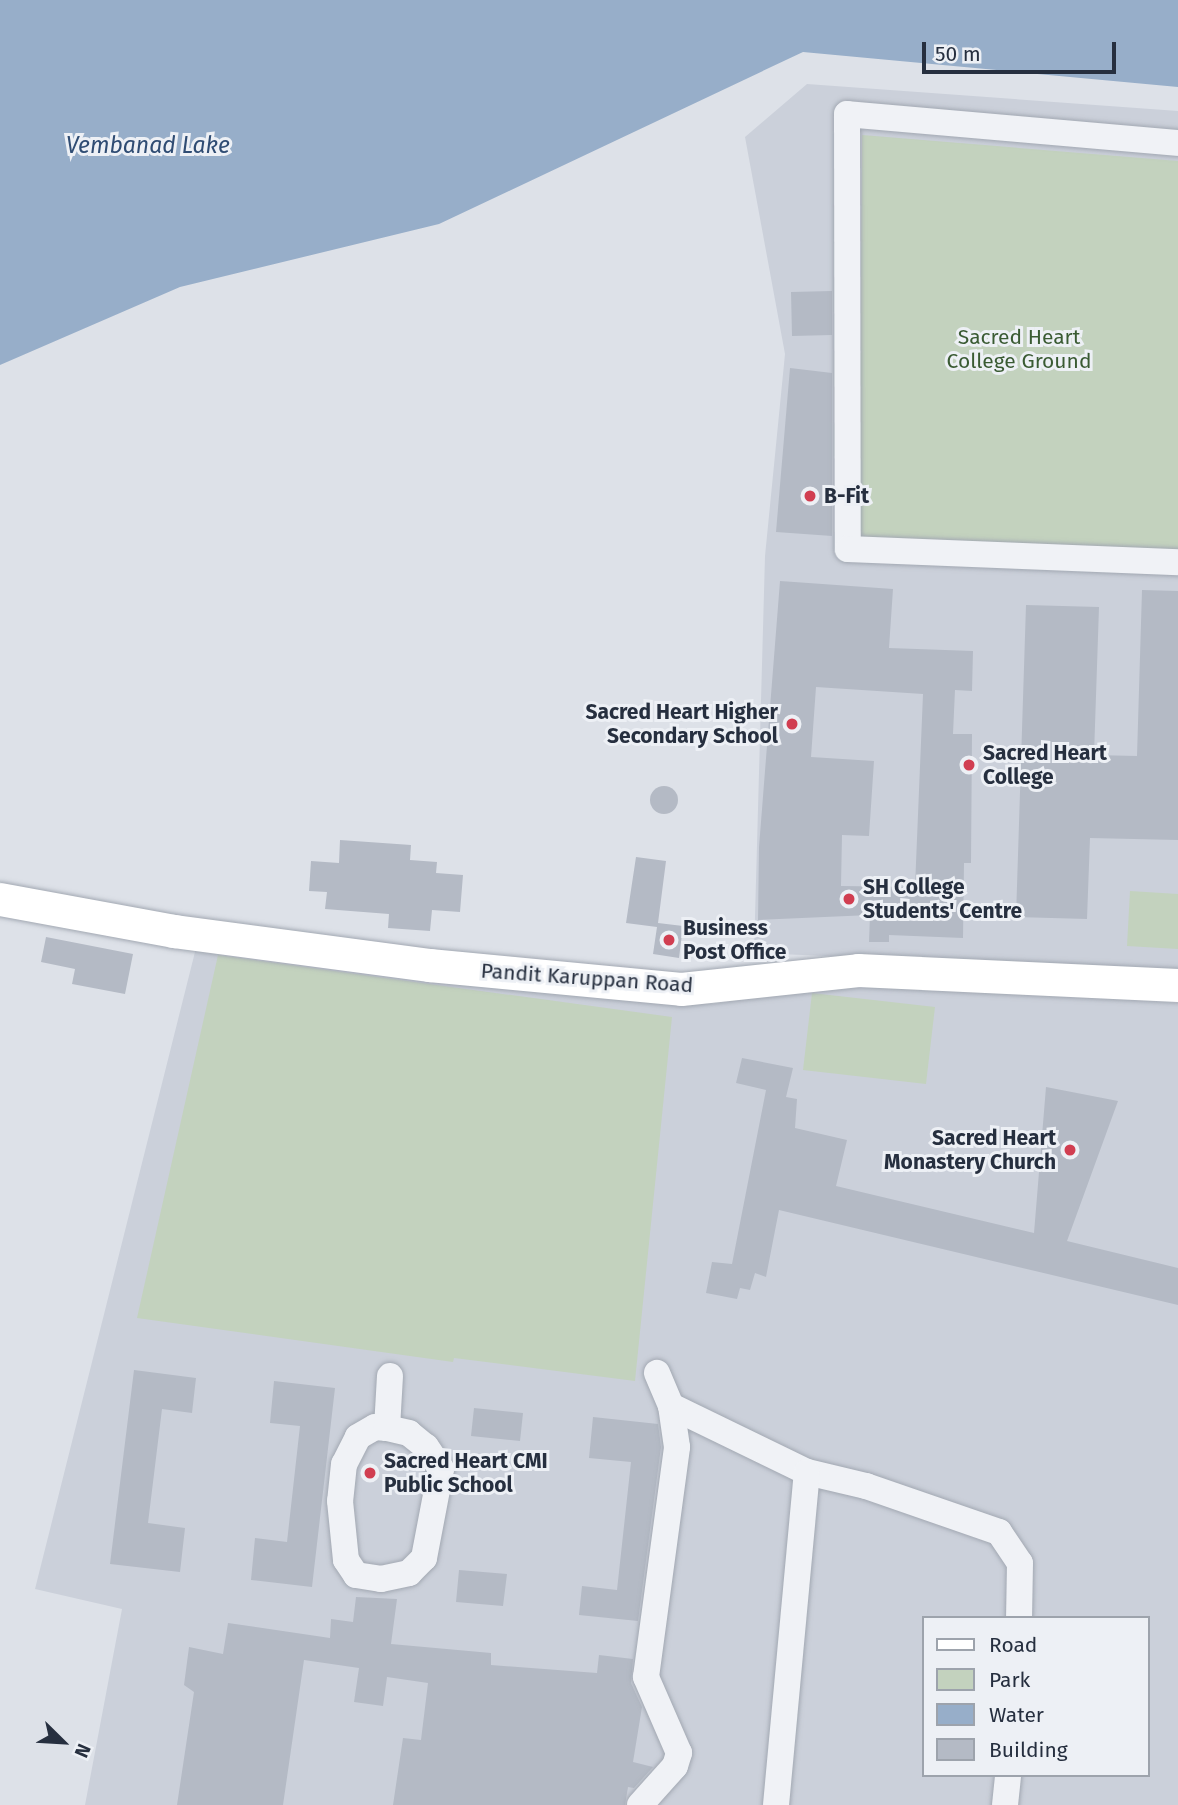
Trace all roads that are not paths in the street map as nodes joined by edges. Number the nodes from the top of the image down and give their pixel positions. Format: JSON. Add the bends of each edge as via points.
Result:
{"nodes":[{"id":1,"x":1178,"y":143,"type":"edge"},
{"id":2,"x":1178,"y":562,"type":"edge"},
{"id":3,"x":0,"y":900,"type":"edge"},
{"id":4,"x":1178,"y":985,"type":"edge"},
{"id":5,"x":657,"y":1373,"type":"dead end"},
{"id":6,"x":390,"y":1376,"type":"dead end"},
{"id":7,"x":671,"y":1406,"type":"junction"},
{"id":8,"x":387,"y":1428,"type":"junction"},
{"id":9,"x":807,"y":1472,"type":"junction"},
{"id":10,"x":1019,"y":1616,"type":"edge"},
{"id":11,"x":1008,"y":1777,"type":"edge"},
{"id":12,"x":640,"y":1805,"type":"edge"},
{"id":13,"x":776,"y":1805,"type":"edge"},
{"id":14,"x":1005,"y":1805,"type":"edge"}],
"edges":[{"from":1,"to":2,"type":"lane","via":[[846,114],[848,549]]},
{"from":3,"to":4,"type":"main road","name":"Pandit Karuppan Road","via":[[174,931],[429,965],[681,989],[858,970]]},
{"from":5,"to":7,"type":"lane"},
{"from":6,"to":8,"type":"lane"},
{"from":7,"to":9,"type":"lane"},
{"from":7,"to":12,"type":"lane","via":[[677,1447],[646,1677],[679,1753],[674,1766]]},
{"from":8,"to":8,"type":"lane","via":[[409,1433],[441,1469],[424,1558],[409,1573],[381,1579],[356,1575],[346,1560],[340,1501],[344,1464],[358,1437],[375,1427]]},
{"from":9,"to":10,"type":"lane","via":[[866,1486],[999,1532],[1020,1563]]},
{"from":9,"to":13,"type":"lane"},
{"from":11,"to":14,"type":"lane"}]}
